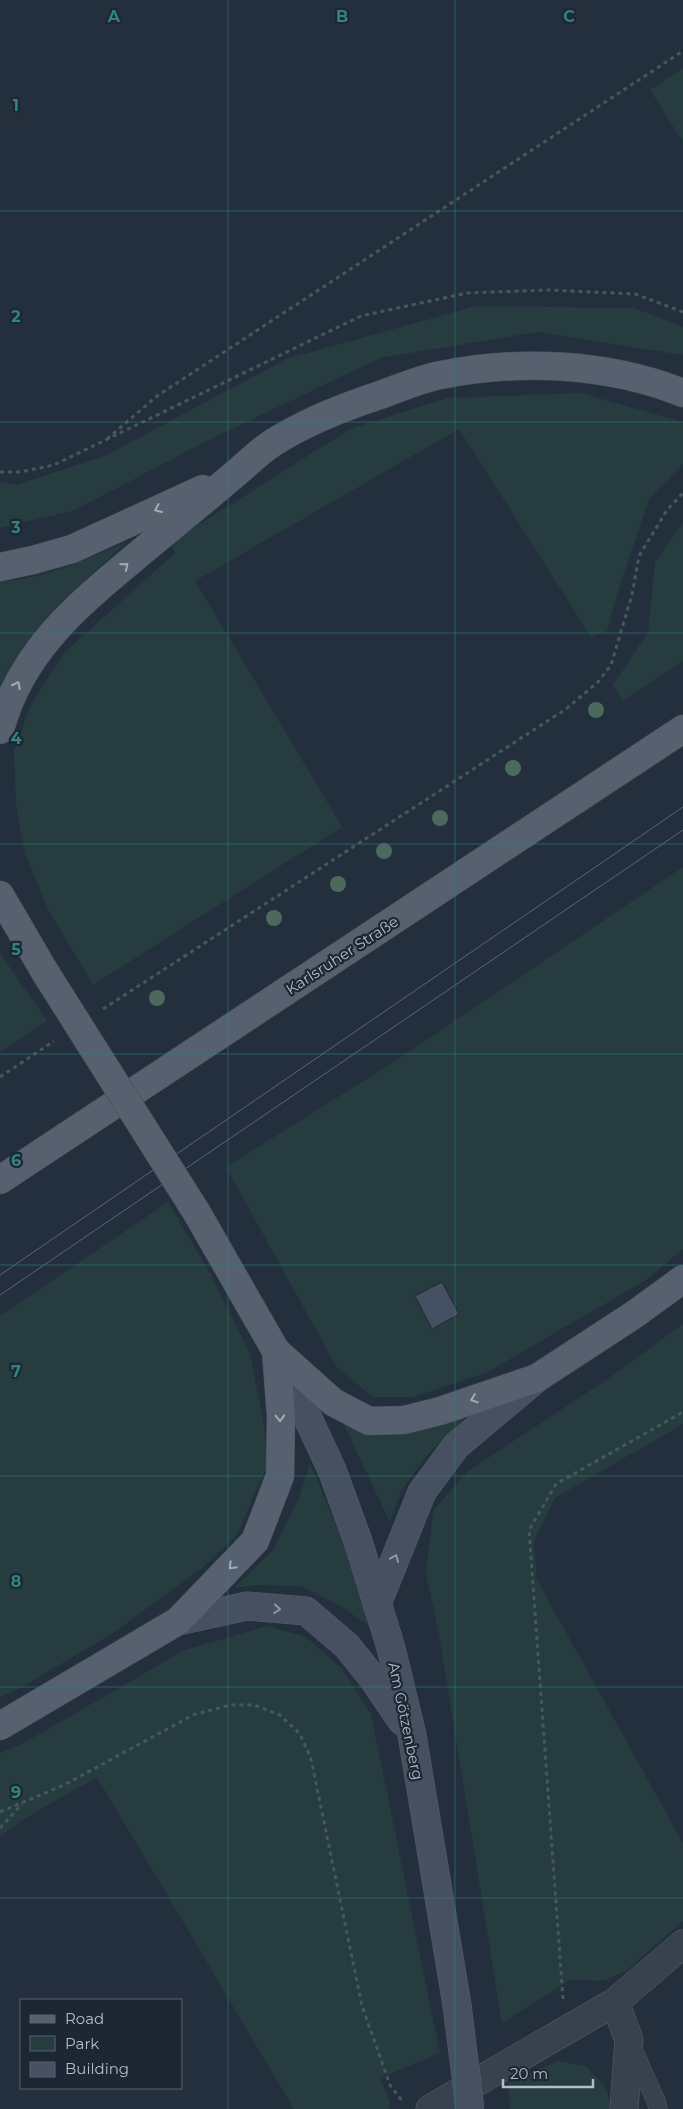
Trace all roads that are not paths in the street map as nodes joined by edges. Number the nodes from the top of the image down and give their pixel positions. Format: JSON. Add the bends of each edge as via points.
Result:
{"nodes":[{"id":1,"x":683,"y":393,"type":"edge"},
{"id":2,"x":234,"y":475,"type":"junction"},
{"id":3,"x":0,"y":567,"type":"edge"},
{"id":4,"x":683,"y":729,"type":"edge"},
{"id":5,"x":0,"y":730,"type":"edge"},
{"id":6,"x":0,"y":872,"type":"edge"},
{"id":7,"x":1,"y":898,"type":"edge"},
{"id":8,"x":0,"y":1180,"type":"edge"},
{"id":9,"x":683,"y":1279,"type":"edge"},
{"id":10,"x":276,"y":1351,"type":"junction"},
{"id":11,"x":537,"y":1378,"type":"junction"},
{"id":12,"x":377,"y":1604,"type":"junction"},
{"id":13,"x":178,"y":1621,"type":"junction"},
{"id":14,"x":0,"y":1726,"type":"edge"},
{"id":15,"x":412,"y":1735,"type":"junction"},
{"id":16,"x":683,"y":1944,"type":"edge"},
{"id":17,"x":615,"y":2002,"type":"junction"},
{"id":18,"x":629,"y":2040,"type":"junction"},
{"id":19,"x":430,"y":2109,"type":"edge"},
{"id":20,"x":470,"y":2109,"type":"edge"},
{"id":21,"x":624,"y":2109,"type":"edge"},
{"id":22,"x":658,"y":2109,"type":"edge"}],
"edges":[{"from":1,"to":2,"type":"main road","via":[[594,370],[516,365],[439,375],[351,405],[316,421],[271,444]]},
{"from":2,"to":3,"type":"main road","one_way":true,"via":[[72,548]]},
{"from":5,"to":2,"type":"main road","one_way":true,"via":[[17,682],[49,637],[78,605]]},
{"from":4,"to":8,"type":"main road","name":"Karlsruher Straße"},
{"from":6,"to":7,"type":"main road"},
{"from":7,"to":10,"type":"main road","bridge":true,"via":[[197,1213]]},
{"from":9,"to":11,"type":"main road"},
{"from":11,"to":10,"type":"main road","one_way":true,"via":[[440,1411],[404,1420],[369,1421],[333,1402]]},
{"from":10,"to":12,"type":"street","name":"Am Götzenberg","via":[[332,1470]]},
{"from":10,"to":13,"type":"main road","one_way":true,"via":[[281,1417],[280,1476],[255,1542]]},
{"from":12,"to":11,"type":"street","one_way":true,"via":[[422,1492],[456,1446]]},
{"from":12,"to":15,"type":"street","name":"Am Götzenberg"},
{"from":13,"to":14,"type":"main road"},
{"from":13,"to":15,"type":"street","one_way":true,"via":[[247,1606],[306,1612],[347,1646]]},
{"from":15,"to":20,"type":"street","name":"Am Götzenberg","bridge":true,"via":[[457,2005]]},
{"from":16,"to":17,"type":"street"},
{"from":17,"to":18,"type":"street"},
{"from":17,"to":19,"type":"street"},
{"from":18,"to":21,"type":"street"},
{"from":18,"to":22,"type":"lane"}]}
